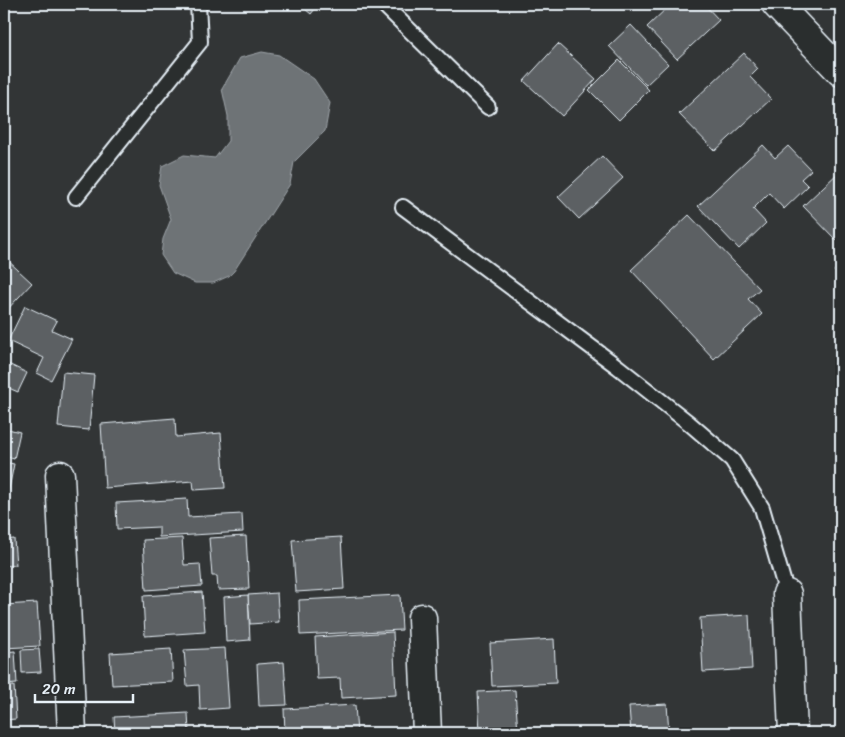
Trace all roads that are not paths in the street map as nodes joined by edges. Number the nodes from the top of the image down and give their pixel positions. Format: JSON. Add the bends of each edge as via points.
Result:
{"nodes":[{"id":1,"x":198,"y":4,"type":"edge"},
{"id":2,"x":388,"y":4,"type":"edge"},
{"id":3,"x":776,"y":4,"type":"edge"},
{"id":4,"x":841,"y":72,"type":"edge"},
{"id":5,"x":488,"y":107,"type":"dead end"},
{"id":6,"x":76,"y":197,"type":"dead end"},
{"id":7,"x":403,"y":207,"type":"dead end"},
{"id":8,"x":60,"y":474,"type":"dead end"},
{"id":9,"x":787,"y":594,"type":"joint"},
{"id":10,"x":422,"y":618,"type":"dead end"},
{"id":11,"x":72,"y":733,"type":"edge"},
{"id":12,"x":427,"y":733,"type":"edge"},
{"id":13,"x":793,"y":733,"type":"edge"}],
"edges":[{"from":1,"to":6,"type":"lane","via":[[200,42]]},
{"from":2,"to":5,"type":"lane","via":[[385,6]]},
{"from":3,"to":4,"type":"street"},
{"from":7,"to":9,"type":"lane","via":[[618,367],[732,460],[762,508]]},
{"from":8,"to":11,"type":"street"},
{"from":9,"to":13,"type":"street"},
{"from":10,"to":12,"type":"street"}]}
